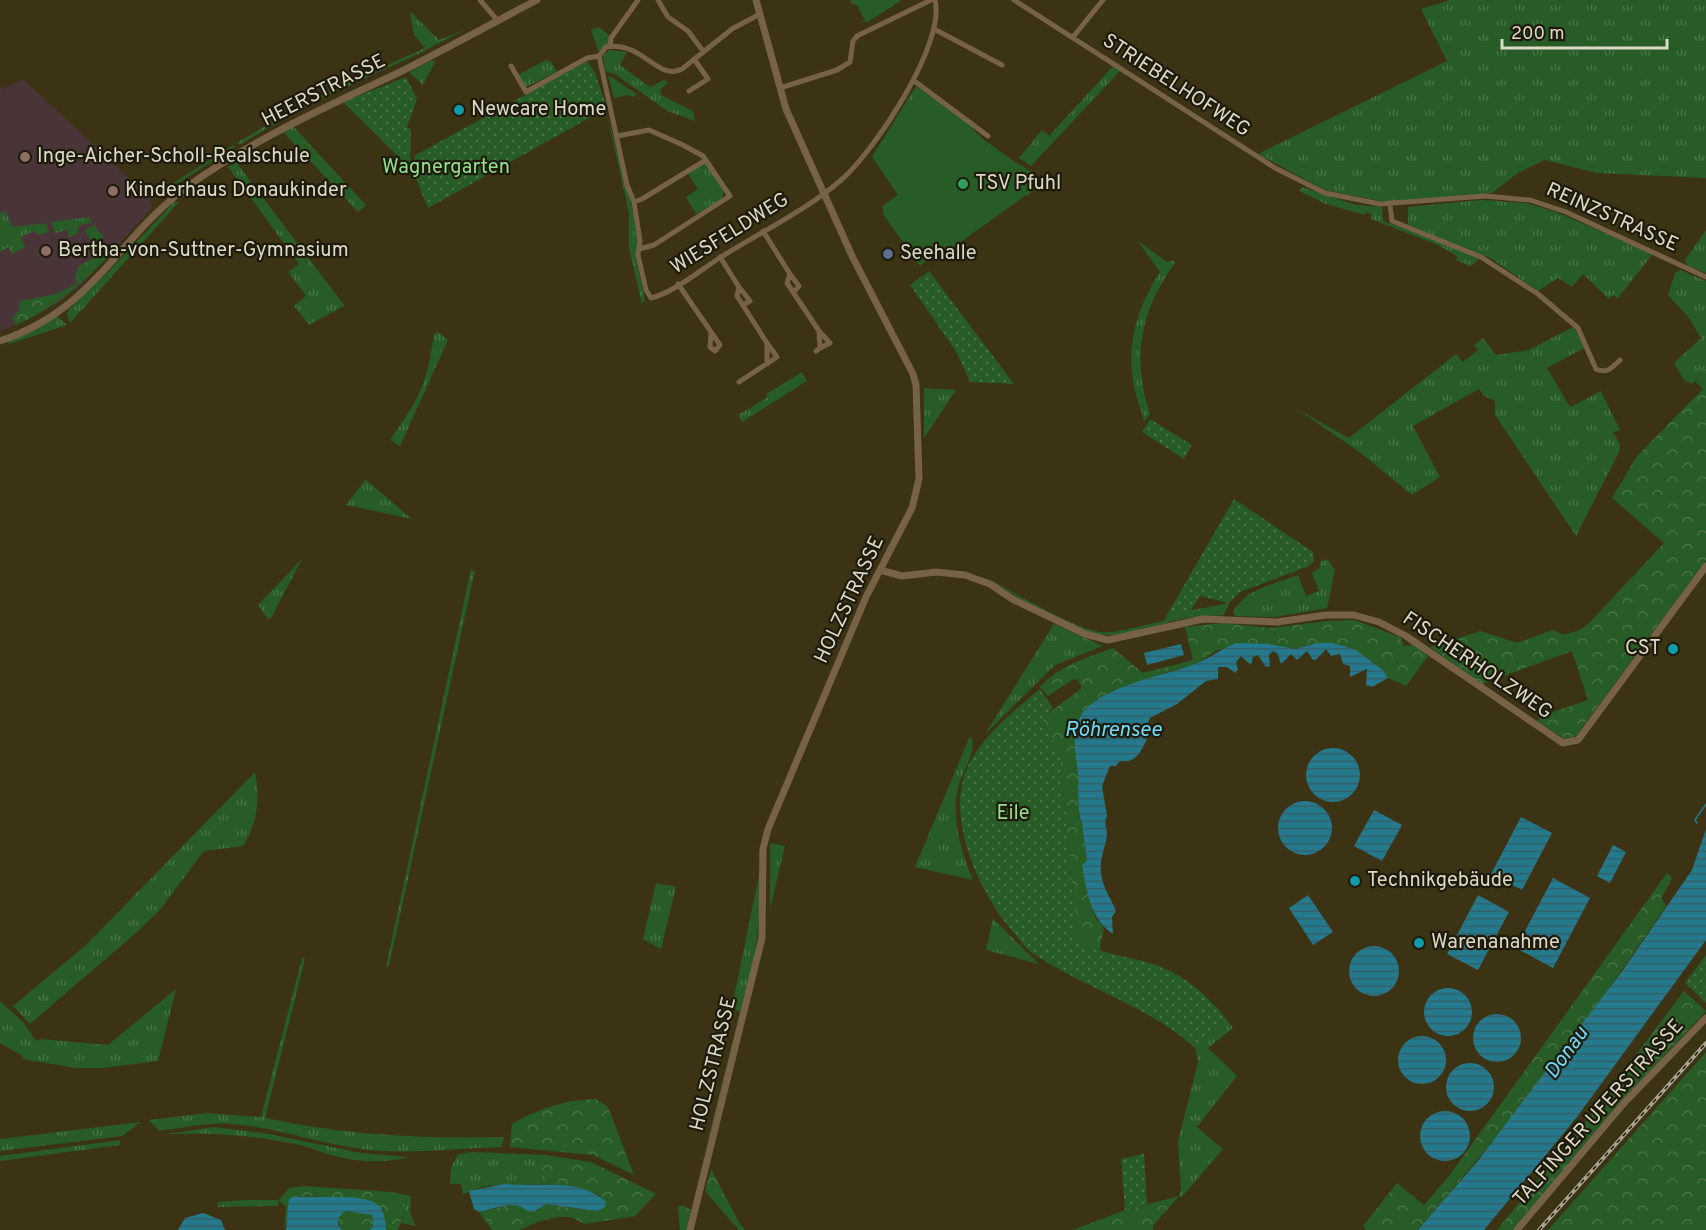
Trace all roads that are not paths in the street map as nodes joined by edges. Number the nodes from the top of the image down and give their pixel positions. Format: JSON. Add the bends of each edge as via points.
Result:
{"nodes":[{"id":1,"x":480,"y":0,"type":"edge"},
{"id":2,"x":537,"y":0,"type":"edge"},
{"id":3,"x":638,"y":0,"type":"edge"},
{"id":4,"x":658,"y":0,"type":"edge"},
{"id":5,"x":756,"y":0,"type":"edge"},
{"id":6,"x":933,"y":0,"type":"edge"},
{"id":7,"x":1014,"y":0,"type":"edge"},
{"id":8,"x":1103,"y":0,"type":"edge"},
{"id":9,"x":760,"y":14,"type":"junction"},
{"id":10,"x":498,"y":21,"type":"junction"},
{"id":11,"x":934,"y":29,"type":"junction"},
{"id":12,"x":1073,"y":37,"type":"junction"},
{"id":13,"x":610,"y":46,"type":"junction"},
{"id":14,"x":703,"y":51,"type":"junction"},
{"id":15,"x":599,"y":56,"type":"junction"},
{"id":16,"x":694,"y":59,"type":"junction"},
{"id":17,"x":1002,"y":65,"type":"dead end"},
{"id":18,"x":511,"y":66,"type":"dead end"},
{"id":19,"x":913,"y":80,"type":"junction"},
{"id":20,"x":780,"y":88,"type":"junction"},
{"id":21,"x":688,"y":91,"type":"dead end"},
{"id":22,"x":617,"y":136,"type":"junction"},
{"id":23,"x":987,"y":136,"type":"dead end"},
{"id":24,"x":706,"y":159,"type":"junction"},
{"id":25,"x":1325,"y":193,"type":"joint"},
{"id":26,"x":824,"y":194,"type":"junction"},
{"id":27,"x":634,"y":202,"type":"junction"},
{"id":28,"x":1390,"y":205,"type":"junction"},
{"id":29,"x":763,"y":231,"type":"junction"},
{"id":30,"x":639,"y":249,"type":"junction"},
{"id":31,"x":720,"y":257,"type":"junction"},
{"id":32,"x":1706,"y":277,"type":"edge"},
{"id":33,"x":678,"y":284,"type":"junction"},
{"id":34,"x":819,"y":331,"type":"junction"},
{"id":35,"x":711,"y":334,"type":"dead end"},
{"id":36,"x":0,"y":340,"type":"edge"},
{"id":37,"x":767,"y":343,"type":"junction"},
{"id":38,"x":1620,"y":360,"type":"dead end"},
{"id":39,"x":767,"y":364,"type":"junction"},
{"id":40,"x":739,"y":382,"type":"dead end"},
{"id":41,"x":1706,"y":566,"type":"edge"},
{"id":42,"x":880,"y":570,"type":"junction"},
{"id":43,"x":1706,"y":1018,"type":"edge"},
{"id":44,"x":690,"y":1230,"type":"edge"},
{"id":45,"x":1517,"y":1230,"type":"edge"}],
"edges":[{"from":1,"to":10,"type":"street"},
{"from":2,"to":10,"type":"street","name":"HEERSTRASSE"},
{"from":3,"to":13,"type":"street","via":[[610,38]]},
{"from":4,"to":14,"type":"street","via":[[668,17],[688,31]]},
{"from":5,"to":9,"type":"street","name":"HOLZSTRASSE"},
{"from":6,"to":11,"type":"street"},
{"from":6,"to":20,"type":"street","via":[[857,36],[850,62],[839,70]]},
{"from":7,"to":12,"type":"street","name":"STRIEBELHOFWEG"},
{"from":8,"to":12,"type":"street"},
{"from":9,"to":14,"type":"street"},
{"from":9,"to":20,"type":"street","name":"HOLZSTRASSE"},
{"from":10,"to":36,"type":"street","name":"HEERSTRASSE","via":[[309,114],[192,183],[70,304],[43,322]]},
{"from":11,"to":17,"type":"street"},
{"from":11,"to":19,"type":"street","name":"WIESFELDWEG"},
{"from":12,"to":25,"type":"street","name":"STRIEBELHOFWEG","via":[[1275,168]]},
{"from":13,"to":15,"type":"street"},
{"from":13,"to":16,"type":"street","via":[[632,48],[669,73]]},
{"from":14,"to":16,"type":"street"},
{"from":15,"to":18,"type":"street","via":[[586,58],[526,92]]},
{"from":15,"to":22,"type":"street"},
{"from":16,"to":21,"type":"street","via":[[708,79]]},
{"from":19,"to":23,"type":"street"},
{"from":19,"to":26,"type":"street","name":"WIESFELDWEG","via":[[861,158]]},
{"from":20,"to":26,"type":"street","name":"HOLZSTRASSE"},
{"from":22,"to":24,"type":"street","via":[[649,130]]},
{"from":22,"to":27,"type":"street"},
{"from":24,"to":27,"type":"street"},
{"from":24,"to":30,"type":"street","via":[[730,196],[654,244]]},
{"from":25,"to":28,"type":"street","name":"REINZSTRASSE","via":[[1368,204]]},
{"from":26,"to":29,"type":"street","name":"WIESFELDWEG"},
{"from":26,"to":42,"type":"street","name":"HOLZSTRASSE","via":[[870,293],[910,365],[916,385],[919,487]]},
{"from":27,"to":30,"type":"street"},
{"from":28,"to":32,"type":"street","name":"REINZSTRASSE","via":[[1485,196],[1530,200],[1575,216]]},
{"from":28,"to":38,"type":"street","via":[[1392,221],[1481,257],[1538,294],[1578,328],[1596,369],[1608,371]]},
{"from":29,"to":31,"type":"street","name":"WIESFELDWEG"},
{"from":29,"to":34,"type":"street","via":[[790,274],[788,283]]},
{"from":30,"to":33,"type":"street","name":"WIESFELDWEG","via":[[651,298]]},
{"from":31,"to":33,"type":"street","name":"WIESFELDWEG"},
{"from":31,"to":37,"type":"street","via":[[739,287],[737,296]]},
{"from":33,"to":35,"type":"street"},
{"from":34,"to":34,"type":"street","via":[[818,350],[830,343]]},
{"from":37,"to":39,"type":"street"},
{"from":37,"to":39,"type":"street","via":[[778,356]]},
{"from":39,"to":40,"type":"street"},
{"from":41,"to":42,"type":"street","name":"FISCHERHOLZWEG","via":[[1578,740],[1571,744],[1538,727],[1406,636],[1354,615],[1277,622],[1203,618],[1108,640],[1085,634],[965,575],[936,572],[902,576]]},
{"from":42,"to":44,"type":"street","name":"HOLZSTRASSE","via":[[768,830],[763,849],[762,938]]},
{"from":43,"to":45,"type":"street","name":"TALFINGER UFERSTRASSE","via":[[1624,1103]]}]}
